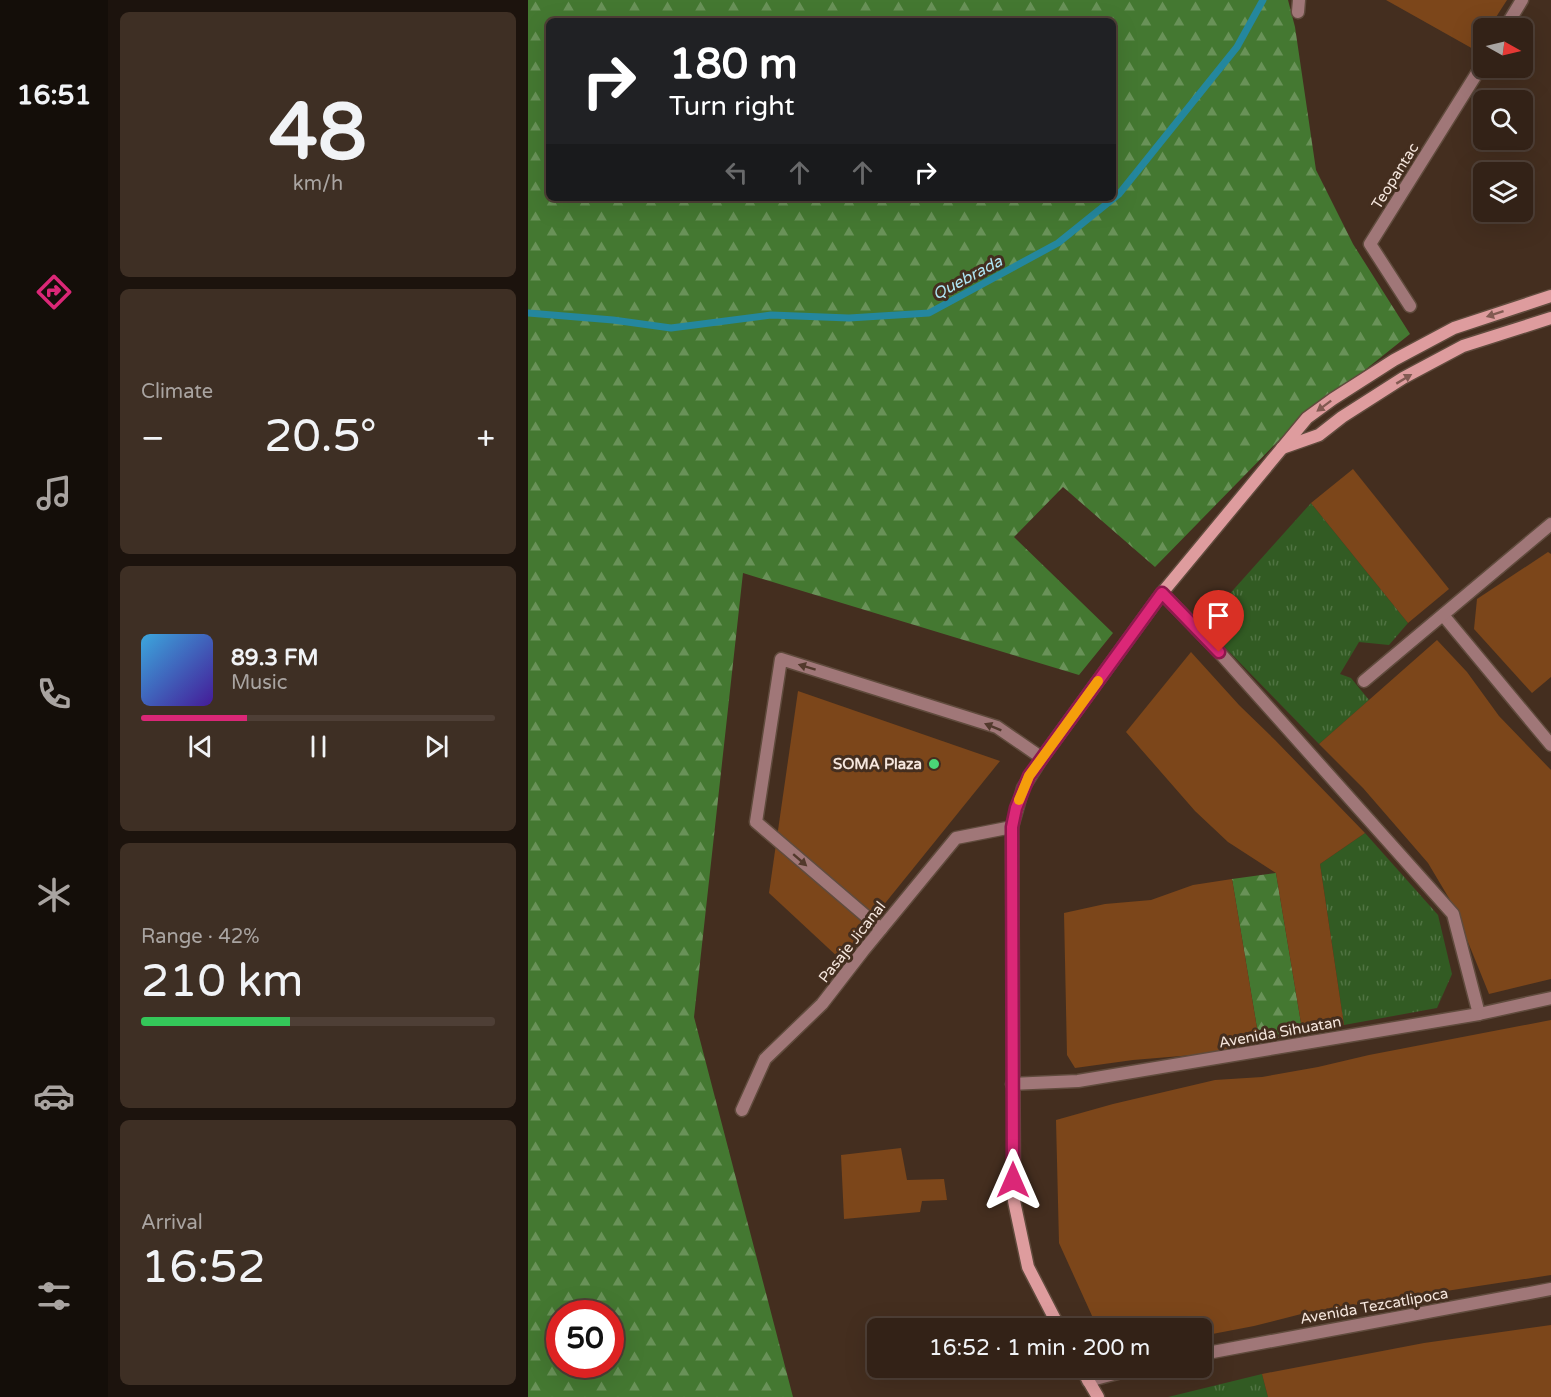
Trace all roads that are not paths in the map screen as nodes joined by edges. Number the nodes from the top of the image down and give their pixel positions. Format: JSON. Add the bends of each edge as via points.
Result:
{"nodes":[{"id":1,"x":1522,"y":0,"type":"edge"},
{"id":2,"x":1510,"y":18,"type":"edge"},
{"id":3,"x":1474,"y":78,"type":"edge"},
{"id":4,"x":1551,"y":296,"type":"edge"},
{"id":5,"x":1410,"y":306,"type":"dead end"},
{"id":6,"x":1551,"y":318,"type":"edge"},
{"id":7,"x":1281,"y":448,"type":"junction"},
{"id":8,"x":1551,"y":524,"type":"edge"},
{"id":9,"x":1162,"y":593,"type":"junction"},
{"id":10,"x":1443,"y":615,"type":"junction"},
{"id":11,"x":1364,"y":681,"type":"dead end"},
{"id":12,"x":1551,"y":745,"type":"edge"},
{"id":13,"x":1042,"y":758,"type":"junction"},
{"id":14,"x":1012,"y":827,"type":"junction"},
{"id":15,"x":881,"y":929,"type":"junction"},
{"id":16,"x":1551,"y":998,"type":"edge"},
{"id":17,"x":1479,"y":1014,"type":"junction"},
{"id":18,"x":1012,"y":1084,"type":"junction"},
{"id":19,"x":742,"y":1110,"type":"dead end"},
{"id":20,"x":1551,"y":1289,"type":"edge"},
{"id":21,"x":1054,"y":1318,"type":"edge"},
{"id":22,"x":1212,"y":1351,"type":"edge"},
{"id":23,"x":1086,"y":1378,"type":"edge"},
{"id":24,"x":1099,"y":1378,"type":"edge"},
{"id":25,"x":1088,"y":1381,"type":"junction"},
{"id":26,"x":1098,"y":1397,"type":"edge"}],
"edges":[{"from":1,"to":2,"type":"street"},
{"from":3,"to":5,"type":"street","name":"Teopantac","via":[[1370,244]]},
{"from":4,"to":7,"type":"main road","one_way":true,"via":[[1454,328],[1394,360],[1307,418]]},
{"from":7,"to":6,"type":"main road","one_way":true,"via":[[1319,435],[1403,378],[1463,346]]},
{"from":7,"to":9,"type":"main road"},
{"from":8,"to":10,"type":"street"},
{"from":9,"to":13,"type":"main road"},
{"from":9,"to":17,"type":"street","via":[[1453,914]]},
{"from":10,"to":11,"type":"street"},
{"from":10,"to":12,"type":"street"},
{"from":13,"to":14,"type":"main road","via":[[1023,788]]},
{"from":13,"to":15,"type":"street","one_way":true,"via":[[997,727],[781,659],[756,822]]},
{"from":14,"to":15,"type":"street","name":"Pasaje Jicanal","via":[[956,838]]},
{"from":14,"to":18,"type":"main road"},
{"from":15,"to":19,"type":"street","name":"Pasaje Jicanal","via":[[822,1004],[765,1059]]},
{"from":16,"to":17,"type":"street","name":"Avenida Sihuatan"},
{"from":17,"to":18,"type":"street","name":"Avenida Sihuatan","via":[[1078,1081]]},
{"from":18,"to":21,"type":"main road","via":[[1017,1218],[1028,1267]]},
{"from":20,"to":22,"type":"street","name":"Avenida Tezcatlipoca"},
{"from":23,"to":25,"type":"main road"},
{"from":24,"to":25,"type":"street"},
{"from":25,"to":26,"type":"main road"}]}
